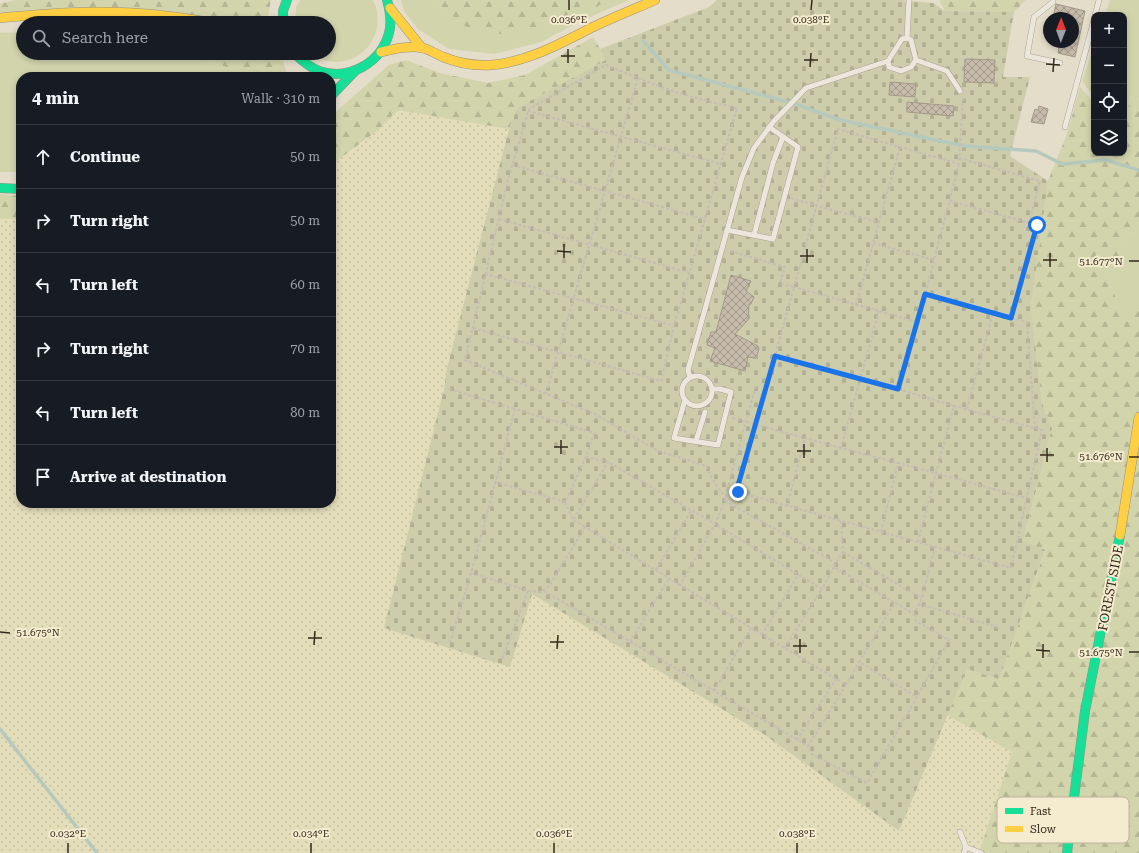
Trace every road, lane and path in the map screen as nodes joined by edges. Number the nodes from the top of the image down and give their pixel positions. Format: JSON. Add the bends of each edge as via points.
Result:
{"nodes":[{"id":1,"x":287,"y":0,"type":"edge"},
{"id":2,"x":655,"y":0,"type":"edge"},
{"id":3,"x":909,"y":0,"type":"edge"},
{"id":4,"x":1053,"y":0,"type":"edge"},
{"id":5,"x":1099,"y":0,"type":"edge"},
{"id":6,"x":388,"y":4,"type":"edge"},
{"id":7,"x":1096,"y":12,"type":"edge"},
{"id":8,"x":16,"y":16,"type":"edge"},
{"id":9,"x":21,"y":16,"type":"edge"},
{"id":10,"x":169,"y":16,"type":"edge"},
{"id":11,"x":283,"y":16,"type":"edge"},
{"id":12,"x":0,"y":18,"type":"edge"},
{"id":13,"x":1091,"y":31,"type":"edge"},
{"id":14,"x":907,"y":38,"type":"junction"},
{"id":15,"x":422,"y":48,"type":"junction"},
{"id":16,"x":381,"y":52,"type":"junction"},
{"id":17,"x":298,"y":60,"type":"edge"},
{"id":18,"x":301,"y":60,"type":"edge"},
{"id":19,"x":916,"y":60,"type":"junction"},
{"id":20,"x":888,"y":62,"type":"junction"},
{"id":21,"x":1060,"y":62,"type":"dead end"},
{"id":22,"x":302,"y":71,"type":"dead end"},
{"id":23,"x":355,"y":71,"type":"junction"},
{"id":24,"x":321,"y":72,"type":"edge"},
{"id":25,"x":336,"y":74,"type":"edge"},
{"id":26,"x":638,"y":78,"type":"junction"},
{"id":27,"x":336,"y":91,"type":"edge"},
{"id":28,"x":960,"y":91,"type":"joint"},
{"id":29,"x":528,"y":112,"type":"junction"},
{"id":30,"x":769,"y":127,"type":"junction"},
{"id":31,"x":1065,"y":127,"type":"dead end"},
{"id":32,"x":621,"y":137,"type":"junction"},
{"id":33,"x":784,"y":137,"type":"junction"},
{"id":34,"x":900,"y":147,"type":"junction"},
{"id":35,"x":959,"y":158,"type":"junction"},
{"id":36,"x":512,"y":164,"type":"junction"},
{"id":37,"x":721,"y":164,"type":"junction"},
{"id":38,"x":959,"y":164,"type":"junction"},
{"id":39,"x":0,"y":188,"type":"edge"},
{"id":40,"x":16,"y":190,"type":"edge"},
{"id":41,"x":606,"y":191,"type":"junction"},
{"id":42,"x":784,"y":196,"type":"junction"},
{"id":43,"x":949,"y":201,"type":"junction"},
{"id":44,"x":816,"y":206,"type":"junction"},
{"id":45,"x":499,"y":219,"type":"junction"},
{"id":46,"x":705,"y":219,"type":"junction"},
{"id":47,"x":879,"y":222,"type":"junction"},
{"id":48,"x":1029,"y":223,"type":"junction"},
{"id":49,"x":727,"y":230,"type":"junction"},
{"id":50,"x":754,"y":235,"type":"junction"},
{"id":51,"x":873,"y":242,"type":"junction"},
{"id":52,"x":589,"y":244,"type":"junction"},
{"id":53,"x":722,"y":248,"type":"junction"},
{"id":54,"x":934,"y":260,"type":"junction"},
{"id":55,"x":690,"y":273,"type":"junction"},
{"id":56,"x":486,"y":274,"type":"junction"},
{"id":57,"x":794,"y":287,"type":"junction"},
{"id":58,"x":925,"y":294,"type":"junction"},
{"id":59,"x":573,"y":298,"type":"junction"},
{"id":60,"x":856,"y":305,"type":"junction"},
{"id":61,"x":879,"y":311,"type":"junction"},
{"id":62,"x":993,"y":313,"type":"junction"},
{"id":63,"x":1011,"y":318,"type":"junction"},
{"id":64,"x":918,"y":322,"type":"junction"},
{"id":65,"x":674,"y":326,"type":"junction"},
{"id":66,"x":473,"y":328,"type":"junction"},
{"id":67,"x":558,"y":352,"type":"junction"},
{"id":68,"x":775,"y":356,"type":"junction"},
{"id":69,"x":690,"y":378,"type":"junction"},
{"id":70,"x":860,"y":379,"type":"junction"},
{"id":71,"x":756,"y":384,"type":"dead end"},
{"id":72,"x":449,"y":389,"type":"dead end"},
{"id":73,"x":712,"y":389,"type":"junction"},
{"id":74,"x":898,"y":389,"type":"junction"},
{"id":75,"x":546,"y":393,"type":"junction"},
{"id":76,"x":685,"y":400,"type":"junction"},
{"id":77,"x":954,"y":406,"type":"junction"},
{"id":78,"x":515,"y":409,"type":"junction"},
{"id":79,"x":967,"y":409,"type":"junction"},
{"id":80,"x":705,"y":412,"type":"dead end"},
{"id":81,"x":725,"y":416,"type":"junction"},
{"id":82,"x":1139,"y":417,"type":"edge"},
{"id":83,"x":745,"y":422,"type":"junction"},
{"id":84,"x":755,"y":424,"type":"junction"},
{"id":85,"x":1035,"y":428,"type":"junction"},
{"id":86,"x":805,"y":438,"type":"junction"},
{"id":87,"x":696,"y":442,"type":"junction"},
{"id":88,"x":840,"y":448,"type":"junction"},
{"id":89,"x":586,"y":457,"type":"junction"},
{"id":90,"x":608,"y":462,"type":"junction"},
{"id":91,"x":898,"y":463,"type":"junction"},
{"id":92,"x":936,"y":473,"type":"junction"},
{"id":93,"x":495,"y":482,"type":"junction"},
{"id":94,"x":727,"y":490,"type":"junction"},
{"id":95,"x":738,"y":492,"type":"junction"},
{"id":96,"x":726,"y":497,"type":"junction"},
{"id":97,"x":1027,"y":498,"type":"junction"},
{"id":98,"x":725,"y":501,"type":"junction"},
{"id":99,"x":565,"y":502,"type":"junction"},
{"id":100,"x":787,"y":506,"type":"junction"},
{"id":101,"x":692,"y":511,"type":"junction"},
{"id":102,"x":573,"y":520,"type":"junction"},
{"id":103,"x":841,"y":521,"type":"junction"},
{"id":104,"x":714,"y":524,"type":"junction"},
{"id":105,"x":585,"y":527,"type":"junction"},
{"id":106,"x":881,"y":532,"type":"junction"},
{"id":107,"x":918,"y":542,"type":"junction"},
{"id":108,"x":934,"y":546,"type":"junction"},
{"id":109,"x":843,"y":552,"type":"junction"},
{"id":110,"x":836,"y":563,"type":"junction"},
{"id":111,"x":834,"y":567,"type":"junction"},
{"id":112,"x":656,"y":570,"type":"junction"},
{"id":113,"x":471,"y":573,"type":"junction"},
{"id":114,"x":798,"y":575,"type":"junction"},
{"id":115,"x":669,"y":578,"type":"junction"},
{"id":116,"x":680,"y":585,"type":"junction"},
{"id":117,"x":822,"y":589,"type":"junction"},
{"id":118,"x":529,"y":591,"type":"junction"},
{"id":119,"x":544,"y":591,"type":"junction"},
{"id":120,"x":922,"y":598,"type":"junction"},
{"id":121,"x":895,"y":602,"type":"junction"},
{"id":122,"x":919,"y":604,"type":"junction"},
{"id":123,"x":914,"y":614,"type":"junction"},
{"id":124,"x":751,"y":628,"type":"junction"},
{"id":125,"x":1001,"y":628,"type":"dead end"},
{"id":126,"x":762,"y":635,"type":"junction"},
{"id":127,"x":630,"y":642,"type":"junction"},
{"id":128,"x":450,"y":643,"type":"dead end"},
{"id":129,"x":785,"y":648,"type":"junction"},
{"id":130,"x":502,"y":659,"type":"dead end"},
{"id":131,"x":859,"y":662,"type":"junction"},
{"id":132,"x":836,"y":679,"type":"junction"},
{"id":133,"x":846,"y":685,"type":"junction"},
{"id":134,"x":714,"y":691,"type":"junction"},
{"id":135,"x":917,"y":697,"type":"junction"},
{"id":136,"x":797,"y":740,"type":"junction"},
{"id":137,"x":808,"y":746,"type":"junction"},
{"id":138,"x":1074,"y":797,"type":"edge"},
{"id":139,"x":960,"y":832,"type":"dead end"},
{"id":140,"x":1068,"y":843,"type":"edge"},
{"id":141,"x":966,"y":846,"type":"junction"},
{"id":142,"x":964,"y":853,"type":"edge"},
{"id":143,"x":981,"y":853,"type":"edge"},
{"id":144,"x":1067,"y":853,"type":"edge"}],
"edges":[{"from":1,"to":11,"type":"main road"},
{"from":2,"to":15,"type":"main road","via":[[605,21],[548,50],[522,59],[491,65],[468,64]]},
{"from":3,"to":14,"type":"lane"},
{"from":4,"to":21,"type":"lane","via":[[1034,17],[1026,56]]},
{"from":5,"to":7,"type":"lane"},
{"from":6,"to":15,"type":"main road"},
{"from":6,"to":16,"type":"main road","via":[[391,18],[389,33]]},
{"from":8,"to":12,"type":"main road"},
{"from":9,"to":10,"type":"main road","via":[[110,11]]},
{"from":13,"to":31,"type":"lane"},
{"from":14,"to":19,"type":"lane","via":[[911,40]]},
{"from":14,"to":20,"type":"lane","via":[[902,39]]},
{"from":15,"to":16,"type":"main road"},
{"from":16,"to":23,"type":"main road","via":[[374,60]]},
{"from":17,"to":22,"type":"main road"},
{"from":18,"to":24,"type":"main road"},
{"from":19,"to":20,"type":"lane","via":[[911,67],[901,71],[889,67]]},
{"from":19,"to":28,"type":"lane","via":[[947,71]]},
{"from":20,"to":30,"type":"lane","via":[[806,88]]},
{"from":23,"to":25,"type":"main road"},
{"from":23,"to":27,"type":"main road"},
{"from":26,"to":29,"type":"path","via":[[606,65],[529,109]]},
{"from":26,"to":32,"type":"path"},
{"from":26,"to":37,"type":"path","via":[[695,98],[737,108]]},
{"from":28,"to":35,"type":"path","via":[[964,98]]},
{"from":29,"to":32,"type":"path"},
{"from":29,"to":36,"type":"path"},
{"from":30,"to":33,"type":"lane"},
{"from":30,"to":49,"type":"lane","via":[[754,148],[742,177]]},
{"from":32,"to":37,"type":"path"},
{"from":32,"to":41,"type":"path"},
{"from":33,"to":42,"type":"lane","via":[[798,147]]},
{"from":33,"to":50,"type":"lane","via":[[773,163]]},
{"from":34,"to":38,"type":"path"},
{"from":34,"to":44,"type":"path","via":[[838,129]]},
{"from":34,"to":47,"type":"path"},
{"from":35,"to":38,"type":"path"},
{"from":35,"to":48,"type":"path","via":[[1040,181]]},
{"from":36,"to":41,"type":"path"},
{"from":36,"to":45,"type":"path"},
{"from":37,"to":46,"type":"path"},
{"from":38,"to":43,"type":"path"},
{"from":39,"to":40,"type":"main road"},
{"from":41,"to":46,"type":"path"},
{"from":41,"to":52,"type":"path"},
{"from":42,"to":44,"type":"path"},
{"from":42,"to":50,"type":"lane","via":[[773,239]]},
{"from":43,"to":48,"type":"path"},
{"from":43,"to":54,"type":"path"},
{"from":44,"to":47,"type":"path"},
{"from":44,"to":57,"type":"path"},
{"from":45,"to":52,"type":"path"},
{"from":45,"to":56,"type":"path"},
{"from":46,"to":55,"type":"path"},
{"from":47,"to":51,"type":"path"},
{"from":48,"to":63,"type":"path","via":[[1037,225]]},
{"from":49,"to":50,"type":"lane"},
{"from":49,"to":53,"type":"lane"},
{"from":51,"to":54,"type":"path"},
{"from":51,"to":60,"type":"path"},
{"from":52,"to":55,"type":"path"},
{"from":52,"to":59,"type":"path"},
{"from":53,"to":57,"type":"path","via":[[784,267],[780,283]]},
{"from":53,"to":69,"type":"lane","via":[[688,370]]},
{"from":54,"to":58,"type":"path"},
{"from":55,"to":65,"type":"path"},
{"from":56,"to":59,"type":"path"},
{"from":56,"to":66,"type":"path"},
{"from":57,"to":60,"type":"path"},
{"from":57,"to":68,"type":"path"},
{"from":58,"to":62,"type":"path"},
{"from":58,"to":64,"type":"path"},
{"from":59,"to":65,"type":"path"},
{"from":59,"to":67,"type":"path"},
{"from":60,"to":61,"type":"path"},
{"from":61,"to":64,"type":"path"},
{"from":61,"to":70,"type":"path"},
{"from":62,"to":63,"type":"path"},
{"from":62,"to":79,"type":"path"},
{"from":63,"to":85,"type":"path","via":[[1027,322]]},
{"from":64,"to":74,"type":"path"},
{"from":65,"to":67,"type":"path","via":[[661,381]]},
{"from":66,"to":67,"type":"path"},
{"from":66,"to":75,"type":"path","via":[[465,360]]},
{"from":67,"to":75,"type":"path"},
{"from":68,"to":70,"type":"path"},
{"from":68,"to":84,"type":"path"},
{"from":69,"to":73,"type":"lane","via":[[700,376],[708,381]]},
{"from":69,"to":76,"type":"lane","via":[[682,387]]},
{"from":70,"to":74,"type":"path"},
{"from":70,"to":88,"type":"path"},
{"from":71,"to":83,"type":"path"},
{"from":72,"to":78,"type":"path"},
{"from":73,"to":76,"type":"lane","via":[[712,394],[702,405],[694,406]]},
{"from":73,"to":81,"type":"lane","via":[[731,392]]},
{"from":74,"to":77,"type":"path"},
{"from":75,"to":96,"type":"path","via":[[595,414],[656,450],[706,466],[715,484]]},
{"from":76,"to":87,"type":"lane","via":[[674,438]]},
{"from":77,"to":79,"type":"path"},
{"from":77,"to":92,"type":"path"},
{"from":78,"to":89,"type":"path","via":[[594,433]]},
{"from":78,"to":93,"type":"path"},
{"from":79,"to":85,"type":"path"},
{"from":80,"to":87,"type":"lane"},
{"from":81,"to":83,"type":"path"},
{"from":81,"to":87,"type":"lane","via":[[718,445]]},
{"from":82,"to":138,"type":"main road","name":"FOREST SIDE","via":[[1120,538],[1085,711]]},
{"from":83,"to":84,"type":"path"},
{"from":83,"to":94,"type":"path"},
{"from":84,"to":86,"type":"path"},
{"from":84,"to":95,"type":"path"},
{"from":85,"to":97,"type":"path","via":[[1042,430]]},
{"from":86,"to":88,"type":"path"},
{"from":86,"to":100,"type":"path"},
{"from":88,"to":91,"type":"path"},
{"from":89,"to":90,"type":"path"},
{"from":89,"to":99,"type":"path"},
{"from":90,"to":101,"type":"path"},
{"from":90,"to":102,"type":"path"},
{"from":91,"to":92,"type":"path"},
{"from":91,"to":106,"type":"path"},
{"from":92,"to":97,"type":"path"},
{"from":92,"to":107,"type":"path"},
{"from":93,"to":99,"type":"path"},
{"from":93,"to":113,"type":"path"},
{"from":94,"to":95,"type":"path"},
{"from":94,"to":96,"type":"path"},
{"from":95,"to":100,"type":"path"},
{"from":96,"to":98,"type":"path"},
{"from":97,"to":108,"type":"path","via":[[1011,568]]},
{"from":98,"to":104,"type":"path"},
{"from":98,"to":110,"type":"path"},
{"from":99,"to":102,"type":"path"},
{"from":100,"to":103,"type":"path"},
{"from":101,"to":104,"type":"path"},
{"from":101,"to":112,"type":"path"},
{"from":102,"to":105,"type":"path"},
{"from":103,"to":106,"type":"path"},
{"from":103,"to":109,"type":"path"},
{"from":104,"to":114,"type":"path"},
{"from":104,"to":116,"type":"path"},
{"from":105,"to":112,"type":"path"},
{"from":105,"to":119,"type":"path","via":[[550,586]]},
{"from":106,"to":107,"type":"path"},
{"from":107,"to":108,"type":"path"},
{"from":108,"to":120,"type":"path"},
{"from":109,"to":110,"type":"path"},
{"from":109,"to":120,"type":"path"},
{"from":110,"to":111,"type":"path"},
{"from":111,"to":117,"type":"path"},
{"from":111,"to":121,"type":"path"},
{"from":112,"to":115,"type":"path"},
{"from":113,"to":118,"type":"path"},
{"from":113,"to":128,"type":"path"},
{"from":114,"to":117,"type":"path"},
{"from":114,"to":126,"type":"path"},
{"from":115,"to":116,"type":"path"},
{"from":115,"to":127,"type":"path"},
{"from":116,"to":124,"type":"path"},
{"from":117,"to":129,"type":"path"},
{"from":118,"to":119,"type":"path"},
{"from":118,"to":130,"type":"path"},
{"from":119,"to":127,"type":"path"},
{"from":120,"to":122,"type":"path"},
{"from":121,"to":123,"type":"path"},
{"from":121,"to":131,"type":"path"},
{"from":122,"to":123,"type":"path"},
{"from":122,"to":125,"type":"path"},
{"from":123,"to":135,"type":"path","via":[[916,621],[949,640]]},
{"from":124,"to":126,"type":"path"},
{"from":124,"to":134,"type":"path"},
{"from":126,"to":129,"type":"path"},
{"from":127,"to":134,"type":"path"},
{"from":129,"to":132,"type":"path"},
{"from":131,"to":133,"type":"path"},
{"from":131,"to":135,"type":"path"},
{"from":132,"to":133,"type":"path"},
{"from":132,"to":136,"type":"path"},
{"from":133,"to":137,"type":"path"},
{"from":134,"to":136,"type":"path"},
{"from":135,"to":137,"type":"path","via":[[867,783],[812,754]]},
{"from":136,"to":137,"type":"path"},
{"from":139,"to":141,"type":"lane"},
{"from":140,"to":144,"type":"main road","name":"FOREST SIDE"},
{"from":141,"to":142,"type":"lane"},
{"from":141,"to":143,"type":"lane"}]}
